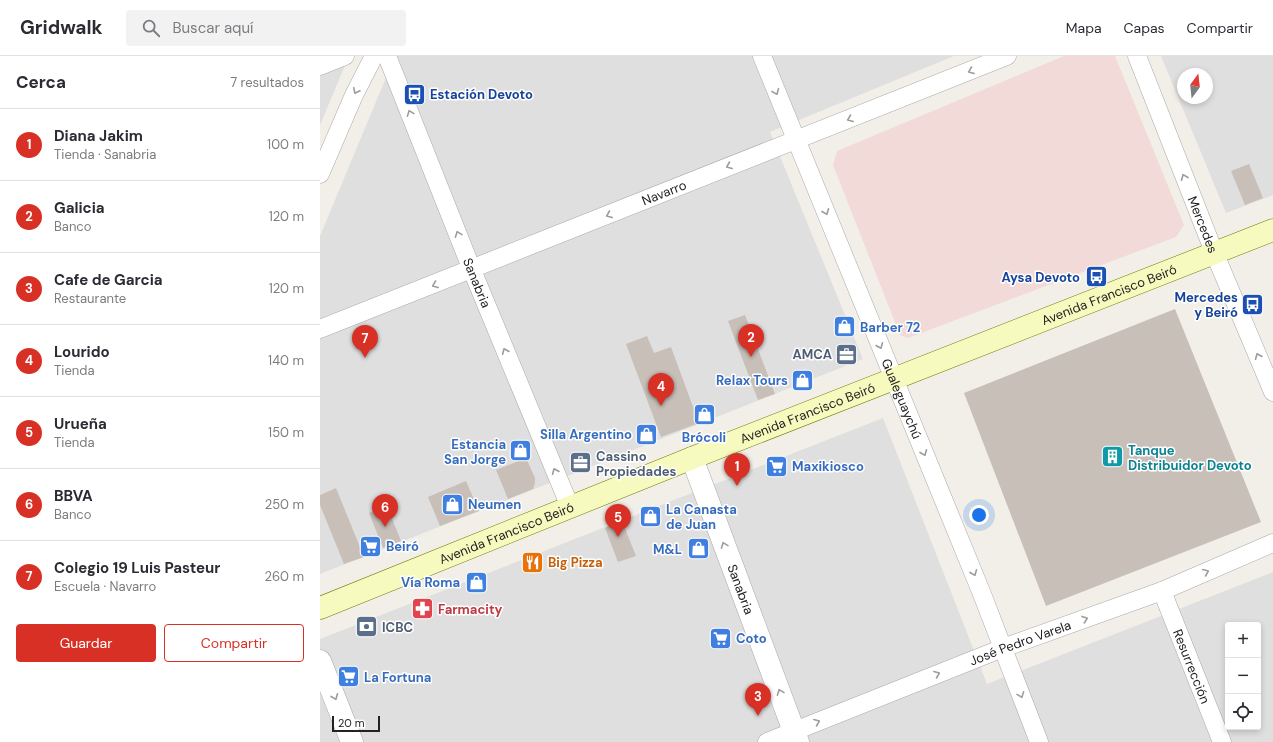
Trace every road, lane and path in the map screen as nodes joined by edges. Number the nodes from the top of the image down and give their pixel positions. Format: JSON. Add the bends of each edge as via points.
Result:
{"nodes":[{"id":1,"x":345,"y":56,"type":"edge"},
{"id":2,"x":374,"y":56,"type":"edge"},
{"id":3,"x":387,"y":56,"type":"edge"},
{"id":4,"x":762,"y":56,"type":"edge"},
{"id":5,"x":1007,"y":56,"type":"edge"},
{"id":6,"x":1137,"y":56,"type":"edge"},
{"id":7,"x":320,"y":66,"type":"edge"},
{"id":8,"x":796,"y":140,"type":"junction"},
{"id":9,"x":320,"y":174,"type":"edge"},
{"id":10,"x":1273,"y":230,"type":"edge"},
{"id":11,"x":1214,"y":252,"type":"junction"},
{"id":12,"x":472,"y":270,"type":"junction"},
{"id":13,"x":320,"y":329,"type":"edge"},
{"id":14,"x":894,"y":379,"type":"junction"},
{"id":15,"x":1273,"y":392,"type":"edge"},
{"id":16,"x":692,"y":458,"type":"junction"},
{"id":17,"x":570,"y":507,"type":"junction"},
{"id":18,"x":1273,"y":543,"type":"edge"},
{"id":19,"x":1162,"y":591,"type":"junction"},
{"id":20,"x":320,"y":608,"type":"edge"},
{"id":21,"x":1003,"y":648,"type":"junction"},
{"id":22,"x":320,"y":661,"type":"edge"},
{"id":23,"x":796,"y":736,"type":"edge"},
{"id":24,"x":352,"y":742,"type":"edge"},
{"id":25,"x":767,"y":742,"type":"edge"},
{"id":26,"x":1038,"y":742,"type":"edge"},
{"id":27,"x":1222,"y":742,"type":"edge"}],
"edges":[{"from":1,"to":7,"type":"street"},
{"from":2,"to":9,"type":"street","one_way":true},
{"from":12,"to":3,"type":"street","name":"Sanabria","one_way":true},
{"from":4,"to":8,"type":"street","name":"Gualeguaychú","one_way":true},
{"from":5,"to":8,"type":"street","name":"Navarro","one_way":true},
{"from":11,"to":6,"type":"street","name":"Mercedes","one_way":true},
{"from":8,"to":12,"type":"street","name":"Navarro","one_way":true},
{"from":8,"to":14,"type":"street","name":"Gualeguaychú","one_way":true},
{"from":10,"to":11,"type":"main road","name":"Avenida Francisco Beiró"},
{"from":11,"to":14,"type":"main road","name":"Avenida Francisco Beiró"},
{"from":15,"to":11,"type":"street","name":"Mercedes","one_way":true},
{"from":12,"to":13,"type":"street","name":"Navarro","one_way":true},
{"from":17,"to":12,"type":"street","name":"Sanabria","one_way":true},
{"from":14,"to":16,"type":"main road","name":"Avenida Francisco Beiró"},
{"from":14,"to":21,"type":"street","name":"Gualeguaychú","one_way":true},
{"from":16,"to":17,"type":"main road","name":"Avenida Francisco Beiró"},
{"from":23,"to":16,"type":"street","name":"Sanabria","one_way":true},
{"from":17,"to":20,"type":"main road","name":"Avenida Francisco Beiró"},
{"from":19,"to":18,"type":"street","name":"José Pedro Varela","one_way":true},
{"from":21,"to":19,"type":"street","name":"José Pedro Varela","one_way":true},
{"from":19,"to":27,"type":"street","name":"Resurrección"},
{"from":23,"to":21,"type":"street","name":"José Pedro Varela","one_way":true},
{"from":21,"to":26,"type":"street","name":"Gualeguaychú","one_way":true},
{"from":22,"to":24,"type":"street","one_way":true},
{"from":23,"to":25,"type":"street","name":"José Pedro Varela"}]}
